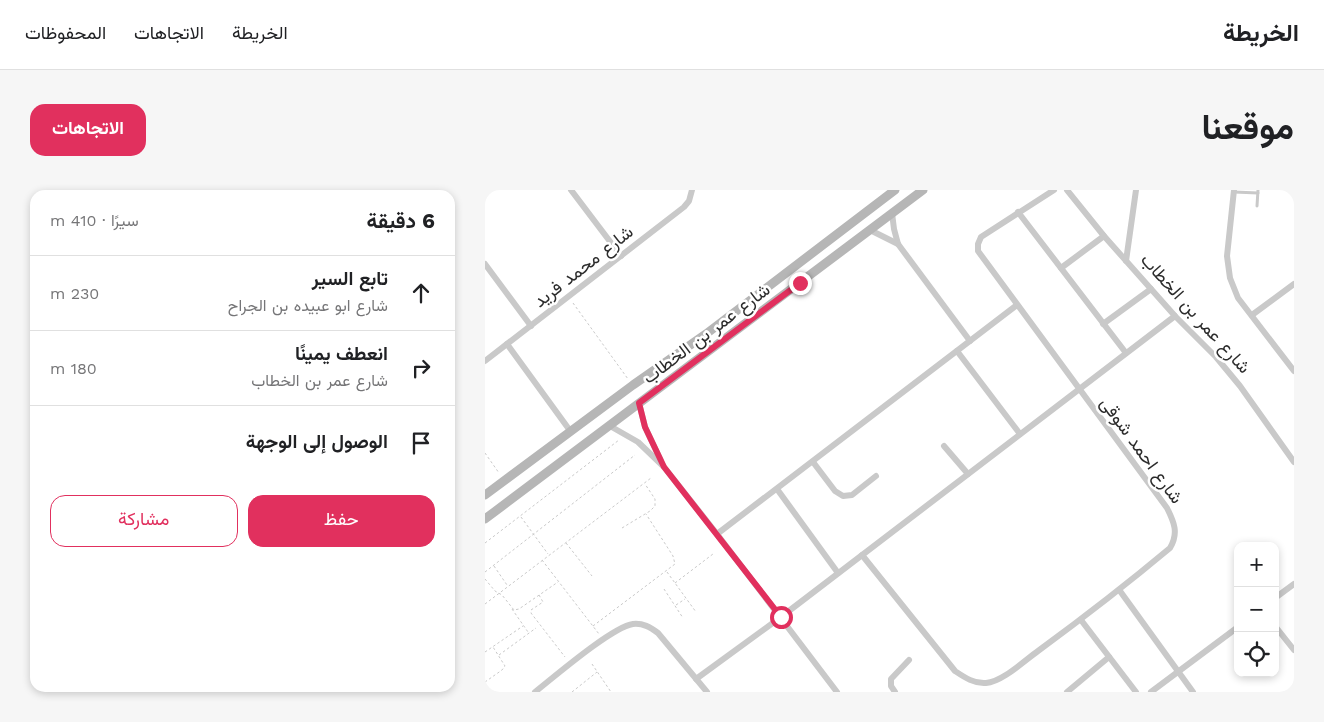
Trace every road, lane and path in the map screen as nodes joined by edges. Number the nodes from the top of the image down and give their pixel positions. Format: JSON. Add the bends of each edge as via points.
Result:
{"nodes":[{"id":1,"x":571,"y":190,"type":"edge"},
{"id":2,"x":692,"y":190,"type":"edge"},
{"id":3,"x":895,"y":190,"type":"edge"},
{"id":4,"x":923,"y":190,"type":"edge"},
{"id":5,"x":1054,"y":190,"type":"edge"},
{"id":6,"x":1067,"y":190,"type":"edge"},
{"id":7,"x":1136,"y":190,"type":"edge"},
{"id":8,"x":1234,"y":191,"type":"edge"},
{"id":9,"x":1258,"y":192,"type":"edge"},
{"id":10,"x":1257,"y":206,"type":"dead end"},
{"id":11,"x":1018,"y":212,"type":"junction"},
{"id":12,"x":892,"y":213,"type":"junction"},
{"id":13,"x":870,"y":230,"type":"junction"},
{"id":14,"x":1104,"y":236,"type":"junction"},
{"id":15,"x":897,"y":244,"type":"junction"},
{"id":16,"x":621,"y":256,"type":"junction"},
{"id":17,"x":1127,"y":261,"type":"junction"},
{"id":18,"x":485,"y":264,"type":"edge"},
{"id":19,"x":1061,"y":268,"type":"junction"},
{"id":20,"x":1294,"y":284,"type":"edge"},
{"id":21,"x":1151,"y":289,"type":"junction"},
{"id":22,"x":568,"y":297,"type":"junction"},
{"id":23,"x":1017,"y":305,"type":"junction"},
{"id":24,"x":1252,"y":315,"type":"junction"},
{"id":25,"x":1175,"y":316,"type":"junction"},
{"id":26,"x":723,"y":321,"type":"junction"},
{"id":27,"x":1103,"y":324,"type":"junction"},
{"id":28,"x":531,"y":326,"type":"junction"},
{"id":29,"x":707,"y":334,"type":"junction"},
{"id":30,"x":733,"y":334,"type":"junction"},
{"id":31,"x":970,"y":341,"type":"junction"},
{"id":32,"x":507,"y":344,"type":"junction"},
{"id":33,"x":716,"y":346,"type":"junction"},
{"id":34,"x":957,"y":352,"type":"junction"},
{"id":35,"x":1126,"y":353,"type":"junction"},
{"id":36,"x":485,"y":361,"type":"edge"},
{"id":37,"x":1294,"y":371,"type":"edge"},
{"id":38,"x":633,"y":385,"type":"junction"},
{"id":39,"x":1079,"y":389,"type":"junction"},
{"id":40,"x":639,"y":403,"type":"junction"},
{"id":41,"x":610,"y":426,"type":"junction"},
{"id":42,"x":571,"y":432,"type":"junction"},
{"id":43,"x":627,"y":434,"type":"junction"},
{"id":44,"x":1020,"y":434,"type":"junction"},
{"id":45,"x":944,"y":446,"type":"dead end"},
{"id":46,"x":485,"y":453,"type":"edge"},
{"id":47,"x":635,"y":455,"type":"dead end"},
{"id":48,"x":813,"y":462,"type":"junction"},
{"id":49,"x":1294,"y":462,"type":"edge"},
{"id":50,"x":664,"y":467,"type":"junction"},
{"id":51,"x":968,"y":474,"type":"junction"},
{"id":52,"x":876,"y":476,"type":"dead end"},
{"id":53,"x":651,"y":478,"type":"dead end"},
{"id":54,"x":505,"y":481,"type":"junction"},
{"id":55,"x":644,"y":483,"type":"junction"},
{"id":56,"x":777,"y":489,"type":"junction"},
{"id":57,"x":485,"y":495,"type":"edge"},
{"id":58,"x":646,"y":514,"type":"junction"},
{"id":59,"x":520,"y":516,"type":"junction"},
{"id":60,"x":485,"y":520,"type":"edge"},
{"id":61,"x":622,"y":528,"type":"dead end"},
{"id":62,"x":533,"y":534,"type":"junction"},
{"id":63,"x":717,"y":534,"type":"junction"},
{"id":64,"x":565,"y":542,"type":"junction"},
{"id":65,"x":485,"y":543,"type":"edge"},
{"id":66,"x":713,"y":554,"type":"dead end"},
{"id":67,"x":549,"y":555,"type":"junction"},
{"id":68,"x":862,"y":555,"type":"junction"},
{"id":69,"x":542,"y":560,"type":"junction"},
{"id":70,"x":493,"y":566,"type":"junction"},
{"id":71,"x":485,"y":572,"type":"edge"},
{"id":72,"x":666,"y":572,"type":"junction"},
{"id":73,"x":838,"y":573,"type":"junction"},
{"id":74,"x":592,"y":576,"type":"dead end"},
{"id":75,"x":485,"y":579,"type":"edge"},
{"id":76,"x":558,"y":582,"type":"junction"},
{"id":77,"x":675,"y":583,"type":"junction"},
{"id":78,"x":1294,"y":584,"type":"edge"},
{"id":79,"x":508,"y":586,"type":"junction"},
{"id":80,"x":664,"y":589,"type":"dead end"},
{"id":81,"x":1120,"y":591,"type":"junction"},
{"id":82,"x":499,"y":594,"type":"junction"},
{"id":83,"x":539,"y":595,"type":"junction"},
{"id":84,"x":1279,"y":595,"type":"edge"},
{"id":85,"x":687,"y":598,"type":"junction"},
{"id":86,"x":485,"y":604,"type":"edge"},
{"id":87,"x":675,"y":606,"type":"junction"},
{"id":88,"x":512,"y":609,"type":"junction"},
{"id":89,"x":696,"y":612,"type":"dead end"},
{"id":90,"x":781,"y":617,"type":"junction"},
{"id":91,"x":683,"y":618,"type":"dead end"},
{"id":92,"x":1081,"y":620,"type":"junction"},
{"id":93,"x":523,"y":626,"type":"junction"},
{"id":94,"x":593,"y":626,"type":"junction"},
{"id":95,"x":536,"y":628,"type":"dead end"},
{"id":96,"x":1234,"y":630,"type":"edge"},
{"id":97,"x":1279,"y":631,"type":"edge"},
{"id":98,"x":529,"y":633,"type":"junction"},
{"id":99,"x":604,"y":640,"type":"junction"},
{"id":100,"x":493,"y":647,"type":"junction"},
{"id":101,"x":1294,"y":650,"type":"edge"},
{"id":102,"x":485,"y":652,"type":"edge"},
{"id":103,"x":499,"y":655,"type":"junction"},
{"id":104,"x":1109,"y":657,"type":"junction"},
{"id":105,"x":909,"y":660,"type":"dead end"},
{"id":106,"x":570,"y":664,"type":"junction"},
{"id":107,"x":591,"y":664,"type":"dead end"},
{"id":108,"x":597,"y":672,"type":"junction"},
{"id":109,"x":1178,"y":672,"type":"junction"},
{"id":110,"x":696,"y":679,"type":"junction"},
{"id":111,"x":485,"y":682,"type":"edge"},
{"id":112,"x":535,"y":692,"type":"edge"},
{"id":113,"x":572,"y":692,"type":"edge"},
{"id":114,"x":611,"y":692,"type":"edge"},
{"id":115,"x":707,"y":692,"type":"edge"},
{"id":116,"x":837,"y":692,"type":"edge"},
{"id":117,"x":895,"y":692,"type":"edge"},
{"id":118,"x":1067,"y":692,"type":"edge"},
{"id":119,"x":1135,"y":692,"type":"edge"},
{"id":120,"x":1151,"y":692,"type":"edge"},
{"id":121,"x":1193,"y":692,"type":"edge"}],
"edges":[{"from":1,"to":16,"type":"street"},
{"from":2,"to":16,"type":"street","name":"شارع محمد فريد","via":[[684,207]]},
{"from":3,"to":26,"type":"street","name":"شارع عمر بن الخطاب"},
{"from":4,"to":12,"type":"street","name":"شارع عمر بن الخطاب"},
{"from":5,"to":11,"type":"street"},
{"from":6,"to":14,"type":"street","name":"شارع عمر بن الخطاب"},
{"from":7,"to":17,"type":"street"},
{"from":8,"to":9,"type":"lane"},
{"from":8,"to":24,"type":"street","via":[[1228,267],[1238,298]]},
{"from":9,"to":10,"type":"lane"},
{"from":11,"to":19,"type":"street"},
{"from":11,"to":23,"type":"street","name":"شارع احمد شوقى","via":[[981,238],[977,247]]},
{"from":12,"to":13,"type":"street","name":"شارع عمر بن الخطاب"},
{"from":12,"to":15,"type":"street"},
{"from":13,"to":15,"type":"street"},
{"from":13,"to":30,"type":"street","name":"شارع عمر بن الخطاب"},
{"from":14,"to":17,"type":"street","name":"شارع عمر بن الخطاب"},
{"from":14,"to":19,"type":"street"},
{"from":15,"to":31,"type":"street"},
{"from":16,"to":22,"type":"street","name":"شارع محمد فريد"},
{"from":17,"to":21,"type":"street","name":"شارع عمر بن الخطاب"},
{"from":18,"to":28,"type":"street"},
{"from":19,"to":27,"type":"street"},
{"from":20,"to":24,"type":"street"},
{"from":21,"to":25,"type":"street","name":"شارع عمر بن الخطاب"},
{"from":21,"to":27,"type":"street"},
{"from":22,"to":28,"type":"street","name":"شارع محمد فريد"},
{"from":22,"to":38,"type":"path"},
{"from":23,"to":31,"type":"street"},
{"from":23,"to":39,"type":"street","name":"شارع احمد شوقى"},
{"from":24,"to":37,"type":"street"},
{"from":25,"to":35,"type":"street"},
{"from":25,"to":49,"type":"street","name":"شارع عمر بن الخطاب","via":[[1240,386]]},
{"from":26,"to":29,"type":"street","name":"شارع عمر بن الخطاب"},
{"from":26,"to":30,"type":"street","via":[[725,331]]},
{"from":27,"to":35,"type":"street"},
{"from":28,"to":32,"type":"street","name":"شارع محمد فريد"},
{"from":29,"to":33,"type":"street","via":[[715,337]]},
{"from":29,"to":38,"type":"street","name":"شارع عمر بن الخطاب"},
{"from":30,"to":33,"type":"street","name":"شارع عمر بن الخطاب"},
{"from":31,"to":34,"type":"street"},
{"from":32,"to":36,"type":"street","name":"شارع محمد فريد"},
{"from":32,"to":42,"type":"street"},
{"from":33,"to":40,"type":"street","name":"شارع عمر بن الخطاب"},
{"from":34,"to":44,"type":"street"},
{"from":34,"to":48,"type":"street"},
{"from":35,"to":39,"type":"street"},
{"from":38,"to":42,"type":"street","name":"شارع عمر بن الخطاب"},
{"from":39,"to":44,"type":"street"},
{"from":39,"to":81,"type":"street","name":"شارع احمد شوقى","via":[[1174,522],[1175,540],[1170,548]]},
{"from":40,"to":41,"type":"street","name":"شارع عمر بن الخطاب"},
{"from":40,"to":50,"type":"street","via":[[645,427]]},
{"from":41,"to":43,"type":"street"},
{"from":41,"to":60,"type":"street","name":"شارع عمر بن الخطاب"},
{"from":42,"to":54,"type":"street","name":"شارع عمر بن الخطاب"},
{"from":43,"to":50,"type":"street"},
{"from":43,"to":59,"type":"path"},
{"from":44,"to":51,"type":"street"},
{"from":45,"to":51,"type":"street"},
{"from":46,"to":54,"type":"path"},
{"from":47,"to":62,"type":"path"},
{"from":48,"to":52,"type":"street","via":[[837,493],[843,496],[852,495]]},
{"from":48,"to":56,"type":"street"},
{"from":50,"to":63,"type":"street"},
{"from":51,"to":68,"type":"street"},
{"from":53,"to":55,"type":"path"},
{"from":54,"to":57,"type":"street","name":"شارع عمر بن الخطاب"},
{"from":55,"to":58,"type":"path","via":[[656,501]]},
{"from":55,"to":64,"type":"path"},
{"from":56,"to":63,"type":"street"},
{"from":56,"to":73,"type":"street"},
{"from":58,"to":61,"type":"path"},
{"from":58,"to":72,"type":"path","via":[[673,556],[675,564]]},
{"from":59,"to":62,"type":"path"},
{"from":59,"to":65,"type":"path"},
{"from":62,"to":67,"type":"path"},
{"from":62,"to":70,"type":"path"},
{"from":63,"to":90,"type":"street"},
{"from":64,"to":67,"type":"path"},
{"from":64,"to":74,"type":"path"},
{"from":66,"to":77,"type":"path"},
{"from":67,"to":69,"type":"path"},
{"from":68,"to":73,"type":"street"},
{"from":68,"to":92,"type":"street","name":"شارع احمد شوقى","via":[[955,671],[976,682],[997,680]]},
{"from":69,"to":76,"type":"path"},
{"from":69,"to":79,"type":"path"},
{"from":70,"to":71,"type":"path"},
{"from":70,"to":79,"type":"path"},
{"from":72,"to":77,"type":"path"},
{"from":72,"to":94,"type":"path"},
{"from":73,"to":90,"type":"street"},
{"from":75,"to":82,"type":"path"},
{"from":76,"to":83,"type":"path"},
{"from":76,"to":94,"type":"path"},
{"from":77,"to":85,"type":"path"},
{"from":78,"to":84,"type":"street"},
{"from":79,"to":82,"type":"path"},
{"from":80,"to":87,"type":"path"},
{"from":81,"to":92,"type":"street","name":"شارع احمد شوقى"},
{"from":81,"to":109,"type":"street"},
{"from":82,"to":86,"type":"path"},
{"from":82,"to":88,"type":"path"},
{"from":83,"to":88,"type":"path"},
{"from":83,"to":106,"type":"path","via":[[543,602],[531,613]]},
{"from":85,"to":87,"type":"path"},
{"from":85,"to":89,"type":"path"},
{"from":87,"to":91,"type":"path"},
{"from":88,"to":93,"type":"path"},
{"from":90,"to":110,"type":"street"},
{"from":90,"to":116,"type":"street"},
{"from":92,"to":104,"type":"street"},
{"from":93,"to":98,"type":"path"},
{"from":93,"to":100,"type":"path"},
{"from":94,"to":99,"type":"path"},
{"from":95,"to":98,"type":"path"},
{"from":96,"to":109,"type":"street"},
{"from":97,"to":101,"type":"street"},
{"from":98,"to":103,"type":"path"},
{"from":99,"to":106,"type":"street"},
{"from":99,"to":110,"type":"street","via":[[626,626],[649,626],[658,632]]},
{"from":100,"to":102,"type":"path"},
{"from":100,"to":103,"type":"path"},
{"from":103,"to":111,"type":"path","via":[[504,668]]},
{"from":104,"to":118,"type":"street"},
{"from":104,"to":119,"type":"street"},
{"from":105,"to":117,"type":"street","via":[[891,679]]},
{"from":106,"to":112,"type":"street"},
{"from":107,"to":108,"type":"path"},
{"from":108,"to":113,"type":"path"},
{"from":108,"to":114,"type":"path"},
{"from":109,"to":120,"type":"street"},
{"from":109,"to":121,"type":"street"},
{"from":110,"to":115,"type":"street"}]}
